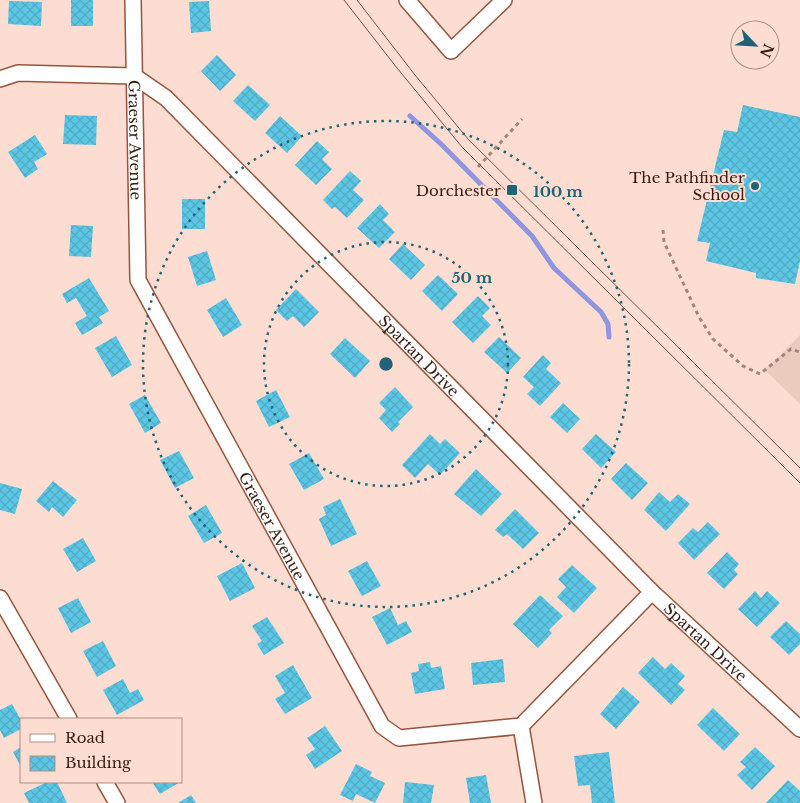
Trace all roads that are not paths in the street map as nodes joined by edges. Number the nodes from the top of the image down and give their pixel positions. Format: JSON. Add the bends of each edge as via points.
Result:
{"nodes":[{"id":1,"x":133,"y":0,"type":"edge"},
{"id":2,"x":407,"y":0,"type":"edge"},
{"id":3,"x":504,"y":0,"type":"edge"},
{"id":4,"x":134,"y":76,"type":"junction"},
{"id":5,"x":0,"y":79,"type":"edge"},
{"id":6,"x":652,"y":592,"type":"junction"},
{"id":7,"x":0,"y":598,"type":"edge"},
{"id":8,"x":68,"y":718,"type":"edge"},
{"id":9,"x":521,"y":726,"type":"junction"},
{"id":10,"x":800,"y":729,"type":"edge"},
{"id":11,"x":106,"y":783,"type":"edge"},
{"id":12,"x":117,"y":803,"type":"edge"},
{"id":13,"x":534,"y":803,"type":"edge"}],
"edges":[{"from":1,"to":4,"type":"street","name":"Graeser Avenue"},
{"from":2,"to":3,"type":"street","via":[[451,51]]},
{"from":4,"to":5,"type":"street","via":[[18,73]]},
{"from":4,"to":6,"type":"street","name":"Spartan Drive","via":[[166,98]]},
{"from":4,"to":9,"type":"street","name":"Graeser Avenue","via":[[138,280],[382,726],[399,738]]},
{"from":6,"to":9,"type":"street"},
{"from":6,"to":10,"type":"street","name":"Spartan Drive"},
{"from":7,"to":8,"type":"street"},
{"from":9,"to":13,"type":"street"},
{"from":11,"to":12,"type":"street"}]}
